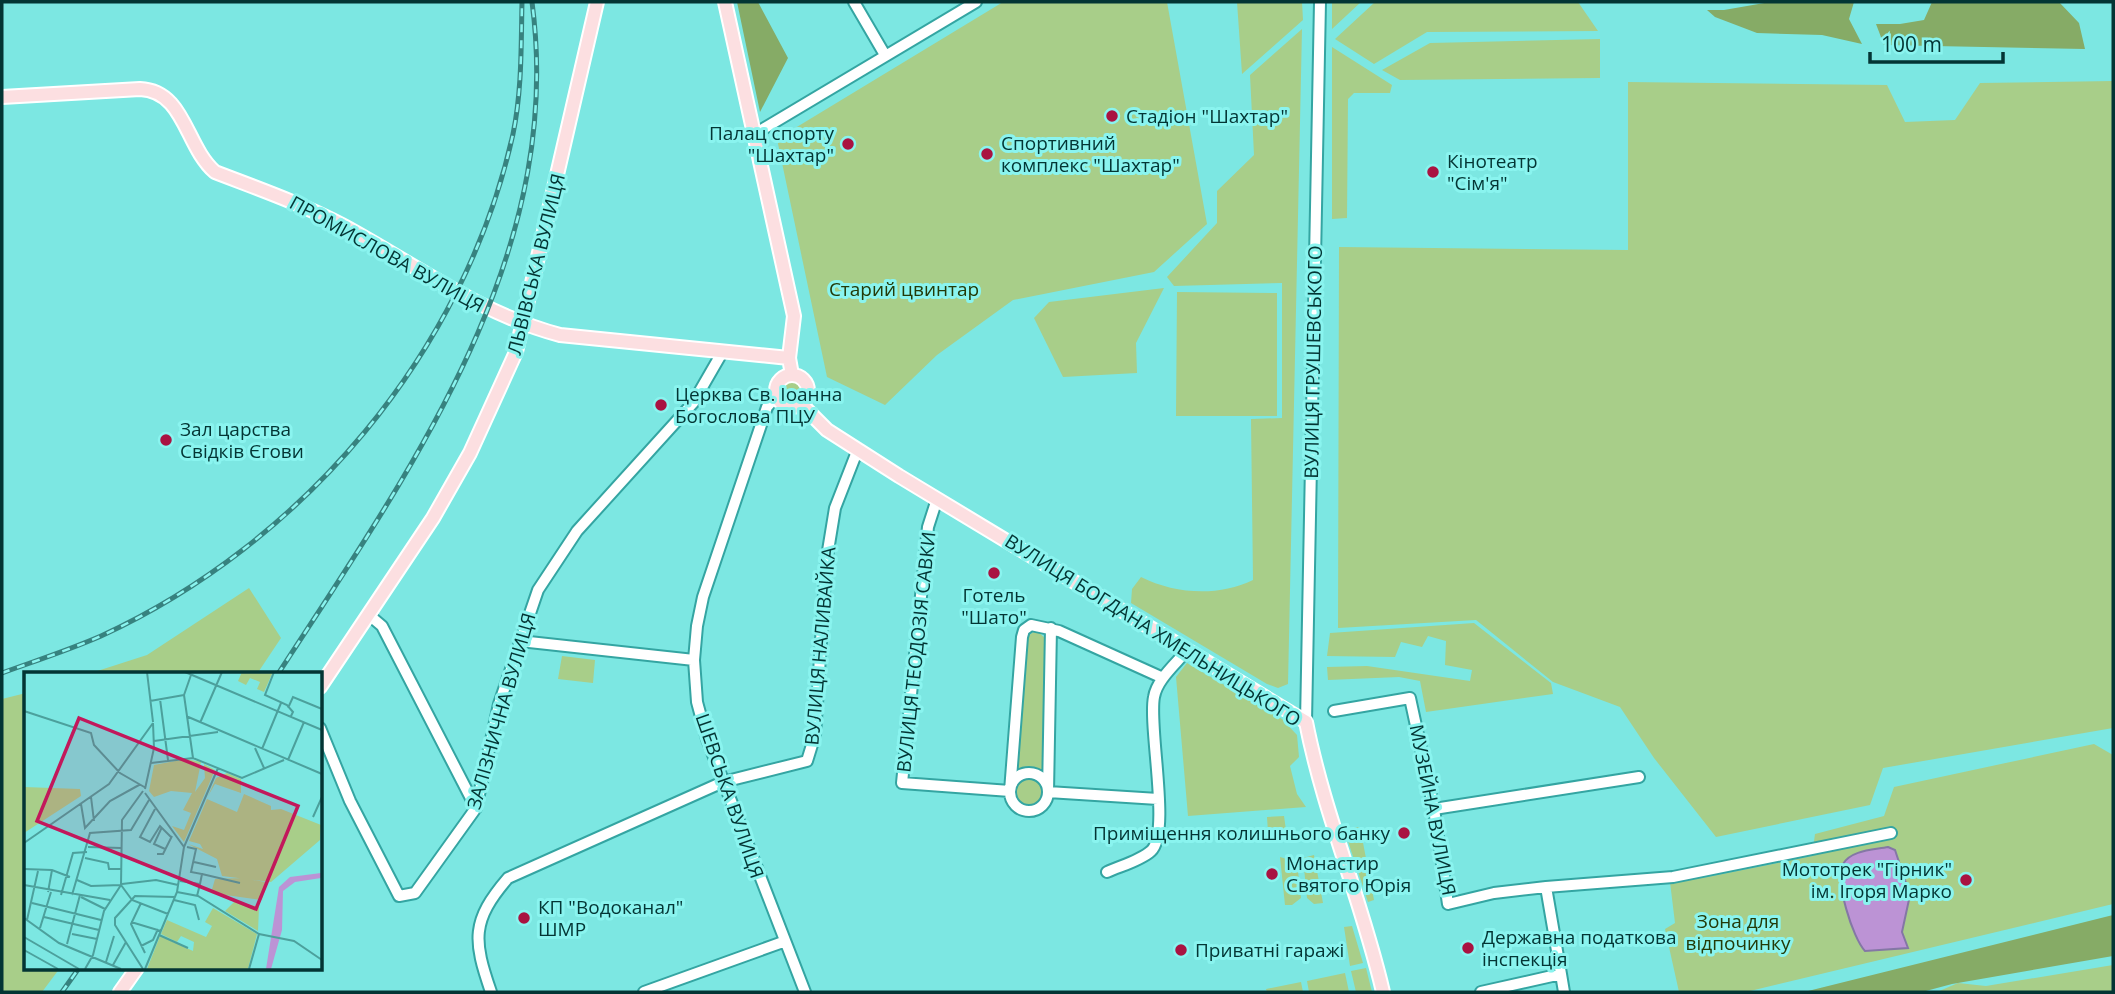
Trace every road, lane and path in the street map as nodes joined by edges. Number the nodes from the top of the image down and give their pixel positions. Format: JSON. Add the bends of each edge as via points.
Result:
{"nodes":[{"id":1,"x":597,"y":2,"type":"edge"},
{"id":2,"x":724,"y":2,"type":"edge"},
{"id":3,"x":854,"y":2,"type":"edge"},
{"id":4,"x":976,"y":2,"type":"edge"},
{"id":5,"x":1320,"y":2,"type":"edge"},
{"id":6,"x":885,"y":55,"type":"junction"},
{"id":7,"x":2,"y":97,"type":"edge"},
{"id":8,"x":753,"y":135,"type":"junction"},
{"id":9,"x":523,"y":326,"type":"junction"},
{"id":10,"x":723,"y":351,"type":"junction"},
{"id":11,"x":789,"y":358,"type":"junction"},
{"id":12,"x":792,"y":375,"type":"junction"},
{"id":13,"x":776,"y":397,"type":"junction"},
{"id":14,"x":802,"y":405,"type":"junction"},
{"id":15,"x":858,"y":449,"type":"junction"},
{"id":16,"x":937,"y":499,"type":"junction"},
{"id":17,"x":369,"y":615,"type":"junction"},
{"id":18,"x":1051,"y":628,"type":"junction"},
{"id":19,"x":520,"y":641,"type":"junction"},
{"id":20,"x":1188,"y":649,"type":"junction"},
{"id":21,"x":694,"y":660,"type":"junction"},
{"id":22,"x":1163,"y":678,"type":"junction"},
{"id":23,"x":322,"y":684,"type":"edge"},
{"id":24,"x":1334,"y":711,"type":"dead end"},
{"id":25,"x":1307,"y":722,"type":"junction"},
{"id":26,"x":322,"y":733,"type":"edge"},
{"id":27,"x":1639,"y":777,"type":"dead end"},
{"id":28,"x":723,"y":782,"type":"junction"},
{"id":29,"x":1010,"y":791,"type":"junction"},
{"id":30,"x":1048,"y":792,"type":"junction"},
{"id":31,"x":1158,"y":799,"type":"junction"},
{"id":32,"x":476,"y":808,"type":"junction"},
{"id":33,"x":1434,"y":809,"type":"junction"},
{"id":34,"x":1891,"y":832,"type":"dead end"},
{"id":35,"x":1107,"y":872,"type":"dead end"},
{"id":36,"x":1546,"y":887,"type":"junction"},
{"id":37,"x":783,"y":942,"type":"junction"},
{"id":38,"x":136,"y":970,"type":"edge"},
{"id":39,"x":1561,"y":974,"type":"junction"},
{"id":40,"x":120,"y":992,"type":"edge"},
{"id":41,"x":491,"y":992,"type":"edge"},
{"id":42,"x":643,"y":992,"type":"edge"},
{"id":43,"x":805,"y":992,"type":"edge"},
{"id":44,"x":1383,"y":992,"type":"edge"},
{"id":45,"x":1481,"y":992,"type":"edge"},
{"id":46,"x":1564,"y":992,"type":"edge"}],
"edges":[{"from":1,"to":9,"type":"main road","name":"ЛЬВІВСЬКА ВУЛИЦЯ"},
{"from":2,"to":8,"type":"main road"},
{"from":3,"to":6,"type":"street"},
{"from":4,"to":6,"type":"street"},
{"from":5,"to":25,"type":"street","name":"ВУЛИЦЯ ГРУШЕВСЬКОГО"},
{"from":6,"to":8,"type":"street"},
{"from":7,"to":9,"type":"main road","name":"ПРОМИСЛОВА ВУЛИЦЯ","via":[[140,89],[159,92],[171,101],[203,162],[215,172],[301,204]]},
{"from":8,"to":11,"type":"main road","via":[[793,316]]},
{"from":9,"to":10,"type":"main road","via":[[560,335]]},
{"from":9,"to":17,"type":"main road","name":"ЛЬВІВСЬКА ВУЛИЦЯ","via":[[471,453]]},
{"from":10,"to":11,"type":"main road"},
{"from":10,"to":19,"type":"street","name":"ЗАЛІЗНИЧНА ВУЛИЦЯ","via":[[693,403],[555,560],[538,590]]},
{"from":11,"to":12,"type":"main road"},
{"from":12,"to":13,"type":"main road","via":[[779,382]]},
{"from":12,"to":14,"type":"main road","via":[[808,386]]},
{"from":13,"to":14,"type":"main road","via":[[787,407]]},
{"from":13,"to":21,"type":"street","name":"ШЕВСЬКА ВУЛИЦЯ","via":[[766,407],[703,597]]},
{"from":14,"to":15,"type":"main road","name":"ВУЛИЦЯ БОГДАНА ХМЕЛЬНИЦЬКОГО","via":[[827,430]]},
{"from":15,"to":16,"type":"main road","name":"ВУЛИЦЯ БОГДАНА ХМЕЛЬНИЦЬКОГО"},
{"from":15,"to":28,"type":"street","name":"ВУЛИЦЯ НАЛИВАЙКА","via":[[835,508],[826,563],[812,749],[807,761]]},
{"from":16,"to":20,"type":"main road","name":"ВУЛИЦЯ БОГДАНА ХМЕЛЬНИЦЬКОГО"},
{"from":16,"to":29,"type":"street","name":"ВУЛИЦЯ ТЕОДОЗІЯ САВКИ","via":[[928,527],[902,783]]},
{"from":17,"to":23,"type":"main road","name":"ЛЬВІВСЬКА ВУЛИЦЯ"},
{"from":17,"to":32,"type":"street","via":[[382,626]]},
{"from":18,"to":22,"type":"street"},
{"from":18,"to":29,"type":"street","via":[[1031,625],[1022,637]]},
{"from":18,"to":30,"type":"street"},
{"from":19,"to":21,"type":"street"},
{"from":19,"to":32,"type":"street","name":"ЗАЛІЗНИЧНА ВУЛИЦЯ","via":[[499,705]]},
{"from":20,"to":22,"type":"street"},
{"from":20,"to":25,"type":"main road","name":"ВУЛИЦЯ БОГДАНА ХМЕЛЬНИЦЬКОГО"},
{"from":21,"to":28,"type":"street","name":"ШЕВСЬКА ВУЛИЦЯ","via":[[704,727]]},
{"from":22,"to":31,"type":"street","via":[[1154,696]]},
{"from":24,"to":33,"type":"street","name":"МУЗЕЙНА ВУЛИЦЯ","via":[[1410,698]]},
{"from":25,"to":44,"type":"main road","name":"ВУЛИЦЯ БОГДАНА ХМЕЛЬНИЦЬКОГО","via":[[1338,846]]},
{"from":26,"to":32,"type":"street","name":"ЗАЛІЗНИЧНА ВУЛИЦЯ","via":[[350,801],[399,896],[415,893]]},
{"from":27,"to":33,"type":"street"},
{"from":28,"to":37,"type":"street","name":"ШЕВСЬКА ВУЛИЦЯ"},
{"from":28,"to":41,"type":"street","via":[[508,878],[490,899],[477,932],[477,948]]},
{"from":29,"to":30,"type":"street","via":[[1016,778],[1030,773],[1043,779]]},
{"from":29,"to":30,"type":"street","via":[[1014,803],[1030,810],[1040,807]]},
{"from":30,"to":31,"type":"street"},
{"from":31,"to":35,"type":"street","via":[[1156,845],[1149,853]]},
{"from":33,"to":36,"type":"street","name":"МУЗЕЙНА ВУЛИЦЯ","via":[[1448,904]]},
{"from":34,"to":36,"type":"street","name":"МУЗЕЙНА ВУЛИЦЯ","via":[[1673,877]]},
{"from":36,"to":39,"type":"street"},
{"from":37,"to":42,"type":"street"},
{"from":37,"to":43,"type":"street","name":"ШЕВСЬКА ВУЛИЦЯ"},
{"from":38,"to":40,"type":"main road"},
{"from":39,"to":45,"type":"street"},
{"from":39,"to":46,"type":"street"}]}
